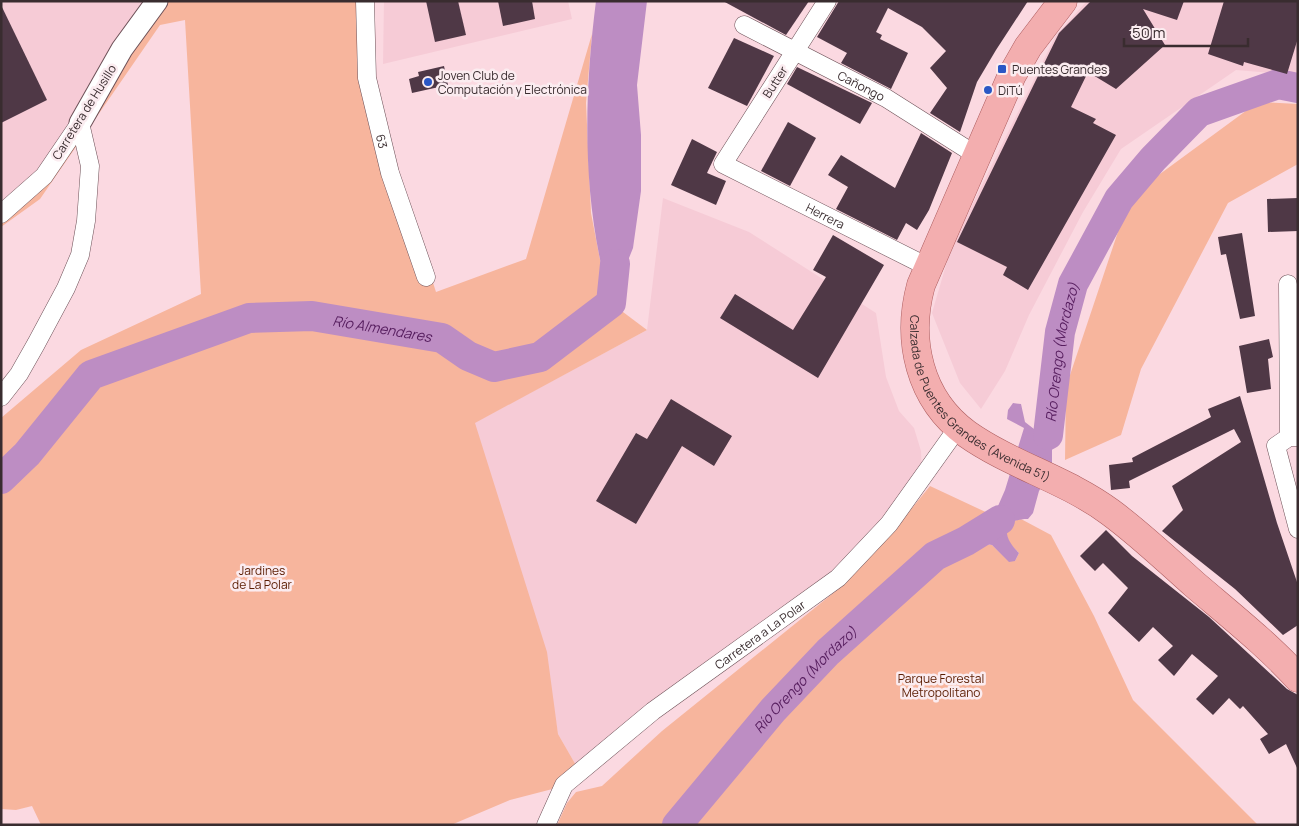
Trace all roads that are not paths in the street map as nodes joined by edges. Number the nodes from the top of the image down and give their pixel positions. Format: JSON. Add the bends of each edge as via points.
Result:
{"nodes":[{"id":1,"x":157,"y":1,"type":"edge"},
{"id":2,"x":365,"y":1,"type":"edge"},
{"id":3,"x":826,"y":1,"type":"edge"},
{"id":4,"x":1063,"y":1,"type":"edge"},
{"id":5,"x":744,"y":25,"type":"dead end"},
{"id":6,"x":795,"y":50,"type":"junction"},
{"id":7,"x":80,"y":123,"type":"junction"},
{"id":8,"x":976,"y":155,"type":"junction"},
{"id":9,"x":723,"y":164,"type":"joint"},
{"id":10,"x":1,"y":214,"type":"edge"},
{"id":11,"x":928,"y":267,"type":"junction"},
{"id":12,"x":426,"y":277,"type":"dead end"},
{"id":13,"x":1288,"y":284,"type":"dead end"},
{"id":14,"x":1,"y":397,"type":"edge"},
{"id":15,"x":966,"y":432,"type":"junction"},
{"id":16,"x":1287,"y":440,"type":"edge"},
{"id":17,"x":1298,"y":529,"type":"edge"},
{"id":18,"x":1298,"y":677,"type":"edge"},
{"id":19,"x":546,"y":825,"type":"edge"}],
"edges":[{"from":1,"to":7,"type":"street","name":"Carretera de Husillo","via":[[122,49]]},
{"from":2,"to":12,"type":"street","name":"63","via":[[367,78],[390,173]]},
{"from":3,"to":6,"type":"street","name":"Butter"},
{"from":4,"to":8,"type":"main road","name":"Calzada de Puentes Grandes (Avenida 51)","via":[[1016,68]]},
{"from":5,"to":6,"type":"street","name":"Cañongo"},
{"from":6,"to":8,"type":"street","name":"Cañongo","via":[[886,98]]},
{"from":6,"to":9,"type":"street","name":"Butter"},
{"from":7,"to":10,"type":"street","name":"Carretera de Husillo","via":[[44,176]]},
{"from":7,"to":14,"type":"street","via":[[90,166],[80,255],[66,288],[19,374]]},
{"from":8,"to":11,"type":"main road","name":"Calzada de Puentes Grandes (Avenida 51)"},
{"from":9,"to":11,"type":"street","name":"Herrera"},
{"from":11,"to":15,"type":"main road","name":"Calzada de Puentes Grandes (Avenida 51)","via":[[917,300],[917,358],[930,392],[942,410]]},
{"from":13,"to":16,"type":"street"},
{"from":15,"to":18,"type":"main road","name":"Calzada de Puentes Grandes (Avenida 51)","via":[[1111,512]]},
{"from":15,"to":19,"type":"street","name":"Carretera a La Polar","via":[[889,524],[838,578],[653,711],[564,786]]},
{"from":16,"to":17,"type":"street"}]}
